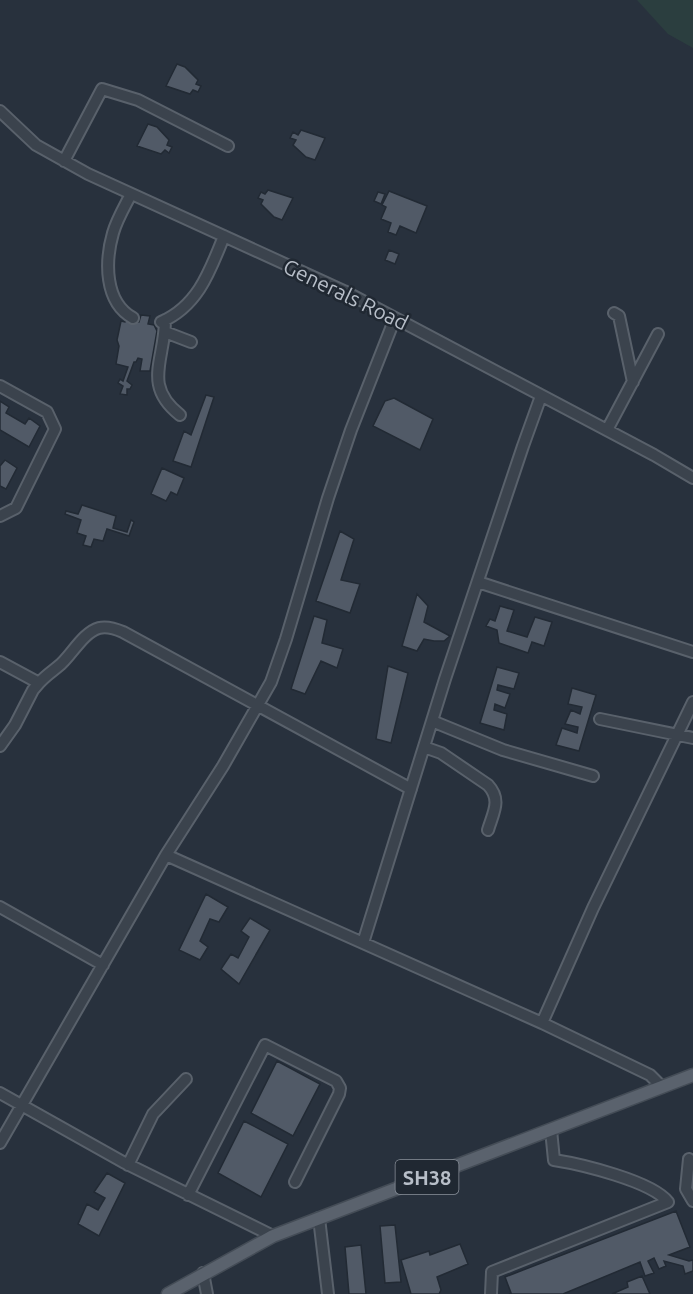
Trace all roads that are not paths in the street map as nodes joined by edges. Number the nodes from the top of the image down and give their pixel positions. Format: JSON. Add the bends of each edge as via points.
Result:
{"nodes":[{"id":1,"x":0,"y":111,"type":"edge"},
{"id":2,"x":228,"y":146,"type":"dead end"},
{"id":3,"x":64,"y":161,"type":"junction"},
{"id":4,"x":131,"y":194,"type":"junction"},
{"id":5,"x":224,"y":236,"type":"junction"},
{"id":6,"x":614,"y":313,"type":"dead end"},
{"id":7,"x":133,"y":318,"type":"dead end"},
{"id":8,"x":395,"y":318,"type":"junction"},
{"id":9,"x":164,"y":325,"type":"junction"},
{"id":10,"x":658,"y":334,"type":"dead end"},
{"id":11,"x":191,"y":342,"type":"dead end"},
{"id":12,"x":633,"y":382,"type":"junction"},
{"id":13,"x":0,"y":386,"type":"edge"},
{"id":14,"x":542,"y":396,"type":"junction"},
{"id":15,"x":180,"y":415,"type":"dead end"},
{"id":16,"x":607,"y":430,"type":"junction"},
{"id":17,"x":693,"y":478,"type":"edge"},
{"id":18,"x":0,"y":516,"type":"edge"},
{"id":19,"x":478,"y":582,"type":"junction"},
{"id":20,"x":693,"y":652,"type":"edge"},
{"id":21,"x":0,"y":662,"type":"edge"},
{"id":22,"x":39,"y":683,"type":"junction"},
{"id":23,"x":693,"y":702,"type":"edge"},
{"id":24,"x":257,"y":705,"type":"junction"},
{"id":25,"x":600,"y":719,"type":"dead end"},
{"id":26,"x":432,"y":721,"type":"junction"},
{"id":27,"x":676,"y":736,"type":"junction"},
{"id":28,"x":693,"y":738,"type":"edge"},
{"id":29,"x":0,"y":747,"type":"edge"},
{"id":30,"x":424,"y":747,"type":"junction"},
{"id":31,"x":593,"y":776,"type":"dead end"},
{"id":32,"x":411,"y":789,"type":"junction"},
{"id":33,"x":488,"y":830,"type":"dead end"},
{"id":34,"x":166,"y":855,"type":"junction"},
{"id":35,"x":0,"y":907,"type":"edge"},
{"id":36,"x":363,"y":943,"type":"junction"},
{"id":37,"x":103,"y":965,"type":"junction"},
{"id":38,"x":542,"y":1023,"type":"junction"},
{"id":39,"x":693,"y":1075,"type":"edge"},
{"id":40,"x":186,"y":1079,"type":"dead end"},
{"id":41,"x":662,"y":1087,"type":"junction"},
{"id":42,"x":0,"y":1093,"type":"edge"},
{"id":43,"x":22,"y":1105,"type":"junction"},
{"id":44,"x":551,"y":1130,"type":"junction"},
{"id":45,"x":0,"y":1143,"type":"edge"},
{"id":46,"x":689,"y":1159,"type":"dead end"},
{"id":47,"x":128,"y":1165,"type":"junction"},
{"id":48,"x":295,"y":1182,"type":"dead end"},
{"id":49,"x":188,"y":1195,"type":"junction"},
{"id":50,"x":693,"y":1201,"type":"edge"},
{"id":51,"x":319,"y":1218,"type":"junction"},
{"id":52,"x":273,"y":1236,"type":"junction"},
{"id":53,"x":203,"y":1273,"type":"junction"},
{"id":54,"x":168,"y":1294,"type":"edge"},
{"id":55,"x":207,"y":1294,"type":"edge"},
{"id":56,"x":328,"y":1294,"type":"edge"},
{"id":57,"x":491,"y":1294,"type":"edge"}],
"edges":[{"from":1,"to":3,"type":"street","name":"Generals Road","via":[[36,145]]},
{"from":2,"to":3,"type":"street","via":[[138,100],[102,89]]},
{"from":3,"to":4,"type":"street","name":"Generals Road"},
{"from":4,"to":5,"type":"street","name":"Generals Road"},
{"from":4,"to":7,"type":"street","via":[[114,230],[108,268],[117,305]]},
{"from":5,"to":8,"type":"street","name":"Generals Road"},
{"from":5,"to":9,"type":"street","via":[[198,292]]},
{"from":6,"to":12,"type":"street","via":[[619,316]]},
{"from":8,"to":14,"type":"street","name":"Generals Road"},
{"from":8,"to":24,"type":"street","via":[[336,476],[271,682]]},
{"from":9,"to":11,"type":"street"},
{"from":9,"to":15,"type":"street","via":[[159,391]]},
{"from":10,"to":12,"type":"street"},
{"from":12,"to":16,"type":"street"},
{"from":13,"to":18,"type":"street","via":[[47,412],[55,429],[16,508]]},
{"from":14,"to":16,"type":"street","name":"Generals Road"},
{"from":14,"to":19,"type":"street"},
{"from":16,"to":17,"type":"street","name":"Generals Road"},
{"from":19,"to":20,"type":"street"},
{"from":19,"to":26,"type":"street"},
{"from":21,"to":22,"type":"street"},
{"from":22,"to":24,"type":"street","via":[[88,635],[110,627]]},
{"from":22,"to":29,"type":"street"},
{"from":23,"to":27,"type":"street"},
{"from":24,"to":32,"type":"street"},
{"from":24,"to":34,"type":"street"},
{"from":25,"to":27,"type":"street"},
{"from":26,"to":30,"type":"street"},
{"from":26,"to":31,"type":"street","via":[[503,750]]},
{"from":27,"to":28,"type":"street"},
{"from":27,"to":38,"type":"street"},
{"from":30,"to":32,"type":"street"},
{"from":30,"to":33,"type":"street","via":[[441,753],[494,791],[497,798]]},
{"from":32,"to":36,"type":"street"},
{"from":34,"to":36,"type":"street"},
{"from":34,"to":37,"type":"street"},
{"from":35,"to":37,"type":"street"},
{"from":36,"to":38,"type":"street"},
{"from":37,"to":43,"type":"street"},
{"from":38,"to":41,"type":"street","via":[[650,1075]]},
{"from":39,"to":41,"type":"main road","number":"SH38"},
{"from":40,"to":47,"type":"street","via":[[153,1114]]},
{"from":41,"to":44,"type":"main road","number":"SH38"},
{"from":42,"to":43,"type":"street"},
{"from":43,"to":45,"type":"street"},
{"from":43,"to":47,"type":"street"},
{"from":44,"to":51,"type":"main road","number":"SH38"},
{"from":44,"to":57,"type":"street","via":[[554,1160],[646,1186],[668,1202],[492,1272]]},
{"from":46,"to":50,"type":"street","via":[[686,1189]]},
{"from":47,"to":49,"type":"street"},
{"from":48,"to":49,"type":"street","via":[[340,1088],[336,1081],[265,1045]]},
{"from":49,"to":52,"type":"street"},
{"from":51,"to":52,"type":"main road","number":"SH38"},
{"from":51,"to":56,"type":"street"},
{"from":52,"to":53,"type":"main road","number":"SH38"},
{"from":53,"to":54,"type":"main road","number":"SH38"},
{"from":53,"to":55,"type":"street"}]}
